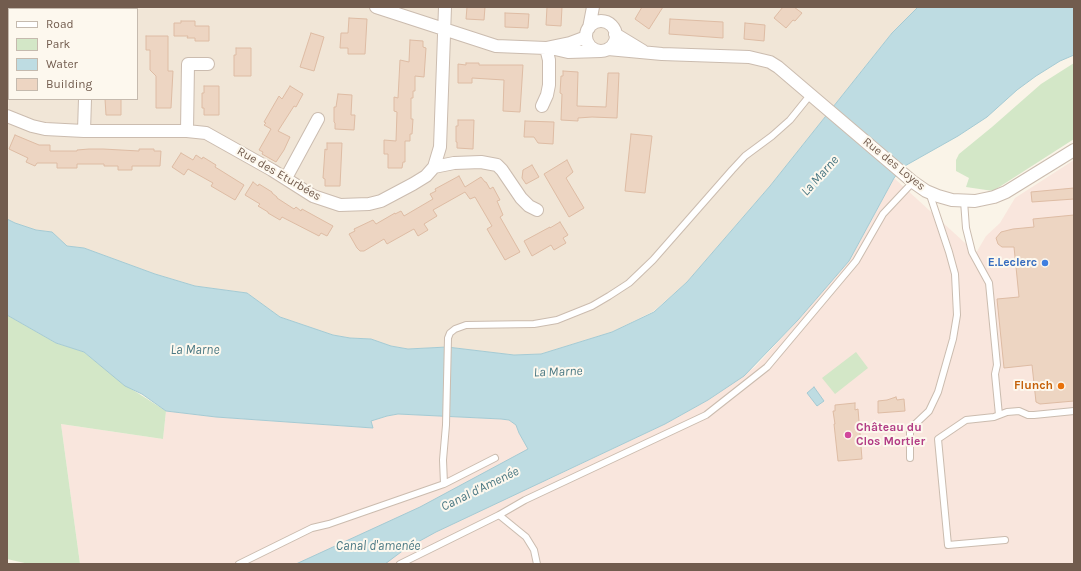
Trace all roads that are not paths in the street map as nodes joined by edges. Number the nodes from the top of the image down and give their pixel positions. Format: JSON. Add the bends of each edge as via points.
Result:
{"nodes":[{"id":1,"x":376,"y":7,"type":"edge"},
{"id":2,"x":445,"y":7,"type":"edge"},
{"id":3,"x":593,"y":7,"type":"edge"},
{"id":4,"x":599,"y":7,"type":"edge"},
{"id":5,"x":606,"y":22,"type":"junction"},
{"id":6,"x":445,"y":30,"type":"junction"},
{"id":7,"x":588,"y":32,"type":"junction"},
{"id":8,"x":615,"y":34,"type":"junction"},
{"id":9,"x":546,"y":48,"type":"junction"},
{"id":10,"x":605,"y":50,"type":"junction"},
{"id":11,"x":646,"y":52,"type":"junction"},
{"id":12,"x":208,"y":64,"type":"dead end"},
{"id":13,"x":811,"y":94,"type":"junction"},
{"id":14,"x":84,"y":100,"type":"edge"},
{"id":15,"x":542,"y":106,"type":"dead end"},
{"id":16,"x":7,"y":116,"type":"edge"},
{"id":17,"x":318,"y":119,"type":"dead end"},
{"id":18,"x":84,"y":131,"type":"junction"},
{"id":19,"x":188,"y":131,"type":"junction"},
{"id":20,"x":1074,"y":150,"type":"edge"},
{"id":21,"x":434,"y":167,"type":"junction"},
{"id":22,"x":286,"y":178,"type":"junction"},
{"id":23,"x":913,"y":182,"type":"junction"},
{"id":24,"x":929,"y":192,"type":"junction"},
{"id":25,"x":964,"y":201,"type":"junction"},
{"id":26,"x":537,"y":210,"type":"dead end"},
{"id":27,"x":1074,"y":411,"type":"edge"},
{"id":28,"x":999,"y":415,"type":"junction"},
{"id":29,"x":495,"y":458,"type":"dead end"},
{"id":30,"x":910,"y":458,"type":"dead end"},
{"id":31,"x":444,"y":484,"type":"junction"},
{"id":32,"x":499,"y":515,"type":"junction"},
{"id":33,"x":1005,"y":540,"type":"dead end"},
{"id":34,"x":239,"y":564,"type":"edge"},
{"id":35,"x":400,"y":564,"type":"edge"},
{"id":36,"x":537,"y":564,"type":"edge"}],
"edges":[{"from":1,"to":6,"type":"street"},
{"from":2,"to":6,"type":"street"},
{"from":3,"to":7,"type":"street"},
{"from":4,"to":5,"type":"street"},
{"from":5,"to":7,"type":"street","via":[[597,22]]},
{"from":5,"to":8,"type":"street","via":[[612,26]]},
{"from":6,"to":9,"type":"street","via":[[496,46]]},
{"from":6,"to":21,"type":"street","via":[[440,147]]},
{"from":7,"to":9,"type":"street","via":[[570,43]]},
{"from":7,"to":10,"type":"street","via":[[588,44]]},
{"from":8,"to":10,"type":"street","via":[[615,41]]},
{"from":8,"to":11,"type":"street"},
{"from":9,"to":10,"type":"street","name":"Rue des Loyes","via":[[568,52]]},
{"from":9,"to":15,"type":"street","via":[[550,85]]},
{"from":10,"to":11,"type":"street","name":"Rue des Loyes"},
{"from":11,"to":13,"type":"street","name":"Rue des Loyes","via":[[760,59],[778,67]]},
{"from":12,"to":19,"type":"street","via":[[188,64]]},
{"from":13,"to":23,"type":"street","name":"Rue des Loyes"},
{"from":13,"to":31,"type":"lane","via":[[790,120],[741,161],[654,260],[622,288],[592,306],[557,320],[534,324],[466,325],[450,333]]},
{"from":14,"to":18,"type":"street"},
{"from":16,"to":18,"type":"street","name":"Rue des Eturbées","via":[[45,129]]},
{"from":17,"to":22,"type":"street"},
{"from":18,"to":19,"type":"street","name":"Rue des Eturbées"},
{"from":19,"to":22,"type":"street","name":"Rue des Eturbées","via":[[206,133]]},
{"from":20,"to":25,"type":"street","name":"Rue des Loyes","via":[[1006,192],[983,199]]},
{"from":21,"to":22,"type":"street","name":"Rue des Eturbées","via":[[426,176],[407,187],[368,204],[340,205],[328,202]]},
{"from":21,"to":26,"type":"street","via":[[481,162],[497,165],[521,198]]},
{"from":23,"to":24,"type":"street","name":"Rue des Loyes"},
{"from":23,"to":32,"type":"lane","via":[[883,214],[856,261],[761,372],[706,415],[525,500]]},
{"from":24,"to":25,"type":"street","name":"Rue des Loyes"},
{"from":24,"to":30,"type":"lane","via":[[955,274],[957,315],[938,392],[929,412],[910,429]]},
{"from":25,"to":28,"type":"lane","via":[[966,228],[972,252],[989,283]]},
{"from":27,"to":28,"type":"lane","via":[[1034,415],[1019,411]]},
{"from":28,"to":33,"type":"lane","via":[[966,420],[938,439],[948,545]]},
{"from":29,"to":31,"type":"lane"},
{"from":31,"to":34,"type":"lane","via":[[312,528]]},
{"from":32,"to":35,"type":"lane"},
{"from":32,"to":36,"type":"lane","via":[[526,537],[534,550]]}]}
